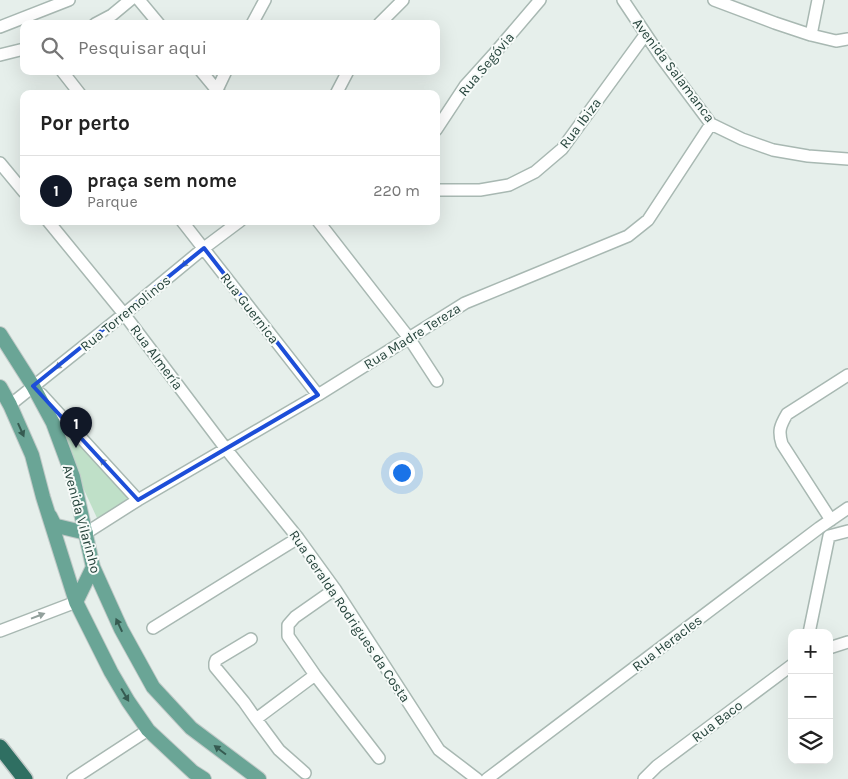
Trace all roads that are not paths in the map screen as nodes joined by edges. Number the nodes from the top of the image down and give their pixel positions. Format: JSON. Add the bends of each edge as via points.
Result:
{"nodes":[{"id":1,"x":69,"y":0,"type":"edge"},
{"id":2,"x":130,"y":0,"type":"edge"},
{"id":3,"x":139,"y":0,"type":"edge"},
{"id":4,"x":265,"y":0,"type":"edge"},
{"id":5,"x":403,"y":0,"type":"edge"},
{"id":6,"x":540,"y":0,"type":"edge"},
{"id":7,"x":622,"y":0,"type":"edge"},
{"id":8,"x":714,"y":0,"type":"edge"},
{"id":9,"x":818,"y":0,"type":"edge"},
{"id":10,"x":103,"y":20,"type":"edge"},
{"id":11,"x":156,"y":20,"type":"edge"},
{"id":12,"x":254,"y":20,"type":"edge"},
{"id":13,"x":383,"y":20,"type":"edge"},
{"id":14,"x":0,"y":27,"type":"edge"},
{"id":15,"x":645,"y":34,"type":"junction"},
{"id":16,"x":811,"y":35,"type":"junction"},
{"id":17,"x":848,"y":39,"type":"edge"},
{"id":18,"x":20,"y":50,"type":"edge"},
{"id":19,"x":0,"y":55,"type":"edge"},
{"id":20,"x":65,"y":75,"type":"edge"},
{"id":21,"x":204,"y":75,"type":"edge"},
{"id":22,"x":224,"y":75,"type":"edge"},
{"id":23,"x":346,"y":75,"type":"edge"},
{"id":24,"x":77,"y":90,"type":"edge"},
{"id":25,"x":216,"y":90,"type":"edge"},
{"id":26,"x":219,"y":90,"type":"edge"},
{"id":27,"x":338,"y":90,"type":"edge"},
{"id":28,"x":440,"y":124,"type":"edge"},
{"id":29,"x":711,"y":124,"type":"junction"},
{"id":30,"x":847,"y":159,"type":"edge"},
{"id":31,"x":0,"y":163,"type":"edge"},
{"id":32,"x":848,"y":171,"type":"edge"},
{"id":33,"x":20,"y":187,"type":"edge"},
{"id":34,"x":440,"y":190,"type":"edge"},
{"id":35,"x":51,"y":225,"type":"edge"},
{"id":36,"x":185,"y":225,"type":"edge"},
{"id":37,"x":235,"y":225,"type":"edge"},
{"id":38,"x":321,"y":225,"type":"edge"},
{"id":39,"x":204,"y":248,"type":"junction"},
{"id":40,"x":124,"y":314,"type":"junction"},
{"id":41,"x":0,"y":334,"type":"edge"},
{"id":42,"x":409,"y":338,"type":"junction"},
{"id":43,"x":848,"y":376,"type":"edge"},
{"id":44,"x":437,"y":381,"type":"dead end"},
{"id":45,"x":33,"y":386,"type":"junction"},
{"id":46,"x":0,"y":387,"type":"edge"},
{"id":47,"x":318,"y":395,"type":"junction"},
{"id":48,"x":10,"y":405,"type":"junction"},
{"id":49,"x":226,"y":448,"type":"junction"},
{"id":50,"x":43,"y":497,"type":"junction"},
{"id":51,"x":138,"y":500,"type":"junction"},
{"id":52,"x":848,"y":508,"type":"edge"},
{"id":53,"x":832,"y":520,"type":"junction"},
{"id":54,"x":819,"y":528,"type":"junction"},
{"id":55,"x":848,"y":531,"type":"edge"},
{"id":56,"x":86,"y":532,"type":"junction"},
{"id":57,"x":829,"y":536,"type":"junction"},
{"id":58,"x":298,"y":538,"type":"junction"},
{"id":59,"x":93,"y":567,"type":"junction"},
{"id":60,"x":335,"y":589,"type":"junction"},
{"id":61,"x":76,"y":602,"type":"junction"},
{"id":62,"x":153,"y":628,"type":"dead end"},
{"id":63,"x":810,"y":629,"type":"edge"},
{"id":64,"x":0,"y":631,"type":"edge"},
{"id":65,"x":251,"y":639,"type":"dead end"},
{"id":66,"x":848,"y":642,"type":"edge"},
{"id":67,"x":833,"y":647,"type":"edge"},
{"id":68,"x":788,"y":668,"type":"edge"},
{"id":69,"x":315,"y":676,"type":"junction"},
{"id":70,"x":256,"y":719,"type":"junction"},
{"id":71,"x":148,"y":730,"type":"junction"},
{"id":72,"x":0,"y":747,"type":"edge"},
{"id":73,"x":379,"y":758,"type":"dead end"},
{"id":74,"x":305,"y":773,"type":"dead end"},
{"id":75,"x":25,"y":779,"type":"edge"},
{"id":76,"x":73,"y":779,"type":"edge"},
{"id":77,"x":204,"y":779,"type":"edge"},
{"id":78,"x":259,"y":779,"type":"edge"},
{"id":79,"x":477,"y":779,"type":"edge"},
{"id":80,"x":487,"y":779,"type":"edge"},
{"id":81,"x":644,"y":779,"type":"edge"}],
"edges":[{"from":1,"to":14,"type":"street"},
{"from":2,"to":10,"type":"street"},
{"from":3,"to":11,"type":"street"},
{"from":4,"to":12,"type":"street"},
{"from":5,"to":13,"type":"street"},
{"from":6,"to":28,"type":"street","name":"Rua Segóvia","via":[[465,86]]},
{"from":7,"to":15,"type":"street","name":"Avenida Salamanca"},
{"from":8,"to":16,"type":"street"},
{"from":9,"to":16,"type":"street"},
{"from":15,"to":29,"type":"street","name":"Avenida Salamanca"},
{"from":15,"to":34,"type":"street","name":"Rua Ibiza","via":[[562,149],[535,172],[509,185],[480,190]]},
{"from":16,"to":17,"type":"street","via":[[836,41]]},
{"from":18,"to":19,"type":"street"},
{"from":20,"to":24,"type":"street"},
{"from":21,"to":25,"type":"street"},
{"from":22,"to":26,"type":"street"},
{"from":23,"to":27,"type":"street"},
{"from":29,"to":30,"type":"street","name":"Avenida Salamanca","via":[[773,150]]},
{"from":29,"to":42,"type":"street","name":"Rua Madre Tereza","via":[[648,220],[628,236],[465,303]]},
{"from":30,"to":32,"type":"street"},
{"from":31,"to":33,"type":"street"},
{"from":35,"to":40,"type":"street","name":"Rua Almería"},
{"from":36,"to":39,"type":"street","name":"Rua Guernica"},
{"from":37,"to":39,"type":"street","name":"Rua Torremolinos"},
{"from":38,"to":42,"type":"street"},
{"from":39,"to":40,"type":"street","name":"Rua Torremolinos","one_way":true},
{"from":39,"to":47,"type":"street","name":"Rua Guernica"},
{"from":40,"to":45,"type":"street","name":"Rua Torremolinos","one_way":true},
{"from":40,"to":49,"type":"street","name":"Rua Almería"},
{"from":41,"to":45,"type":"main road","name":"Avenida Vilarinho"},
{"from":42,"to":44,"type":"street"},
{"from":42,"to":47,"type":"street","name":"Rua Madre Tereza"},
{"from":43,"to":53,"type":"street","via":[[787,414],[779,435]]},
{"from":45,"to":48,"type":"street","name":"Rua Torremolinos"},
{"from":51,"to":45,"type":"street","one_way":true},
{"from":45,"to":56,"type":"main road","name":"Avenida Vilarinho","via":[[53,423],[73,477]]},
{"from":46,"to":48,"type":"main road","name":"Avenida Vilarinho"},
{"from":47,"to":49,"type":"street","name":"Rua Madre Tereza"},
{"from":48,"to":50,"type":"main road","name":"Avenida Vilarinho","one_way":true,"via":[[32,455]]},
{"from":49,"to":51,"type":"street","name":"Rua Madre Tereza"},
{"from":49,"to":58,"type":"street","name":"Rua Geralda Rodrigues da Costa"},
{"from":50,"to":56,"type":"main road","via":[[56,525]]},
{"from":50,"to":61,"type":"main road","name":"Avenida Vilarinho"},
{"from":51,"to":56,"type":"street","name":"Rua Madre Tereza"},
{"from":52,"to":53,"type":"street","name":"Rua Heracles"},
{"from":53,"to":54,"type":"street","name":"Rua Heracles"},
{"from":54,"to":57,"type":"street"},
{"from":54,"to":80,"type":"street","name":"Rua Heracles"},
{"from":55,"to":57,"type":"street"},
{"from":56,"to":59,"type":"main road","name":"Avenida Vilarinho"},
{"from":57,"to":63,"type":"street"},
{"from":58,"to":60,"type":"street","name":"Rua Geralda Rodrigues da Costa"},
{"from":58,"to":62,"type":"street"},
{"from":59,"to":61,"type":"main road"},
{"from":78,"to":59,"type":"main road","name":"Avenida Vilarinho","one_way":true,"via":[[190,728],[153,687],[121,629]]},
{"from":60,"to":69,"type":"street","via":[[288,625],[288,636]]},
{"from":60,"to":79,"type":"street","name":"Rua Geralda Rodrigues da Costa","via":[[439,750]]},
{"from":64,"to":61,"type":"street","one_way":true},
{"from":61,"to":71,"type":"main road","name":"Avenida Vilarinho","one_way":true,"via":[[111,672]]},
{"from":65,"to":70,"type":"street","via":[[214,663]]},
{"from":66,"to":67,"type":"street"},
{"from":68,"to":81,"type":"street","name":"Rua Baco","via":[[656,766]]},
{"from":69,"to":70,"type":"street"},
{"from":69,"to":73,"type":"street"},
{"from":70,"to":74,"type":"street","via":[[279,750]]},
{"from":71,"to":76,"type":"street"},
{"from":71,"to":77,"type":"main road","name":"Avenida Vilarinho"},
{"from":72,"to":75,"type":"highway"}]}
